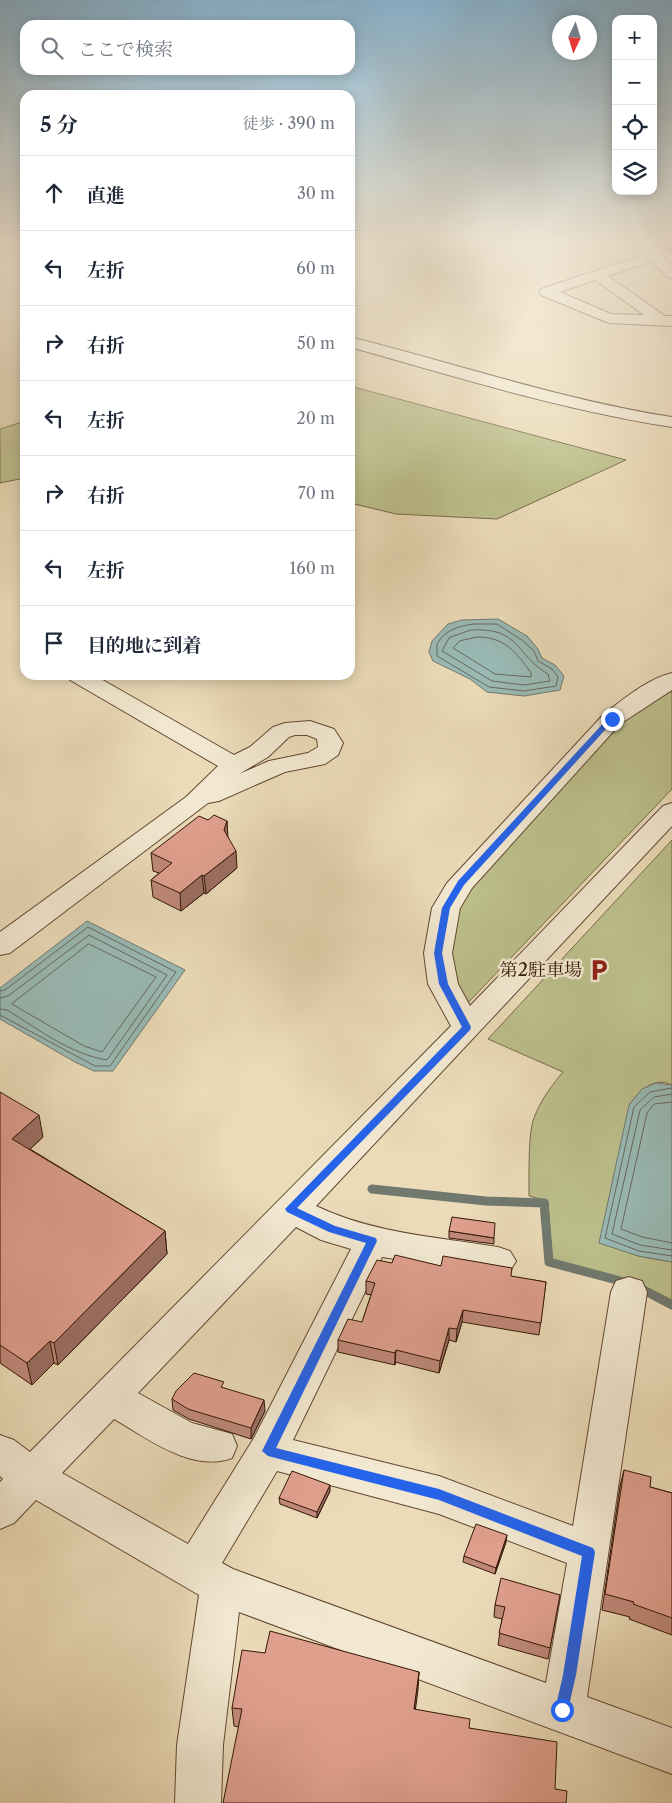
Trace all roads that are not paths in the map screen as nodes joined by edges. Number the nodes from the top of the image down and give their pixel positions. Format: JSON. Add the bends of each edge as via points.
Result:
{"nodes":[{"id":1,"x":355,"y":343,"type":"edge"},
{"id":2,"x":672,"y":422,"type":"edge"},
{"id":3,"x":87,"y":680,"type":"edge"},
{"id":4,"x":672,"y":680,"type":"edge"},
{"id":5,"x":234,"y":764,"type":"junction"},
{"id":6,"x":195,"y":802,"type":"junction"},
{"id":7,"x":672,"y":811,"type":"edge"},
{"id":8,"x":0,"y":946,"type":"edge"},
{"id":9,"x":467,"y":1027,"type":"junction"},
{"id":10,"x":290,"y":1209,"type":"junction"},
{"id":11,"x":372,"y":1241,"type":"junction"},
{"id":12,"x":498,"y":1261,"type":"dead end"},
{"id":13,"x":629,"y":1292,"type":"dead end"},
{"id":14,"x":108,"y":1396,"type":"junction"},
{"id":15,"x":218,"y":1446,"type":"dead end"},
{"id":16,"x":268,"y":1451,"type":"junction"},
{"id":17,"x":15,"y":1464,"type":"edge"},
{"id":18,"x":0,"y":1510,"type":"edge"},
{"id":19,"x":589,"y":1552,"type":"junction"},
{"id":20,"x":208,"y":1577,"type":"junction"},
{"id":21,"x":562,"y":1710,"type":"junction"},
{"id":22,"x":672,"y":1751,"type":"edge"},
{"id":23,"x":198,"y":1803,"type":"edge"}],
"edges":[{"from":1,"to":2,"type":"street","via":[[516,389]]},
{"from":3,"to":5,"type":"street"},
{"from":4,"to":9,"type":"street","via":[[612,719],[461,883],[446,908],[438,953],[443,984]]},
{"from":5,"to":6,"type":"street"},
{"from":5,"to":6,"type":"street","via":[[259,752],[281,732],[293,728],[310,728],[326,734],[331,743],[329,750],[316,760],[278,766]]},
{"from":6,"to":8,"type":"street"},
{"from":7,"to":9,"type":"street"},
{"from":9,"to":10,"type":"street"},
{"from":10,"to":11,"type":"street","via":[[333,1230]]},
{"from":10,"to":14,"type":"street"},
{"from":11,"to":12,"type":"street"},
{"from":11,"to":16,"type":"street"},
{"from":13,"to":19,"type":"street"},
{"from":14,"to":15,"type":"street","via":[[185,1440]]},
{"from":14,"to":17,"type":"street"},
{"from":16,"to":19,"type":"street","via":[[439,1495]]},
{"from":16,"to":20,"type":"street"},
{"from":17,"to":18,"type":"street"},
{"from":17,"to":20,"type":"street"},
{"from":19,"to":21,"type":"street"},
{"from":20,"to":21,"type":"street"},
{"from":20,"to":23,"type":"street"},
{"from":21,"to":22,"type":"street"}]}
